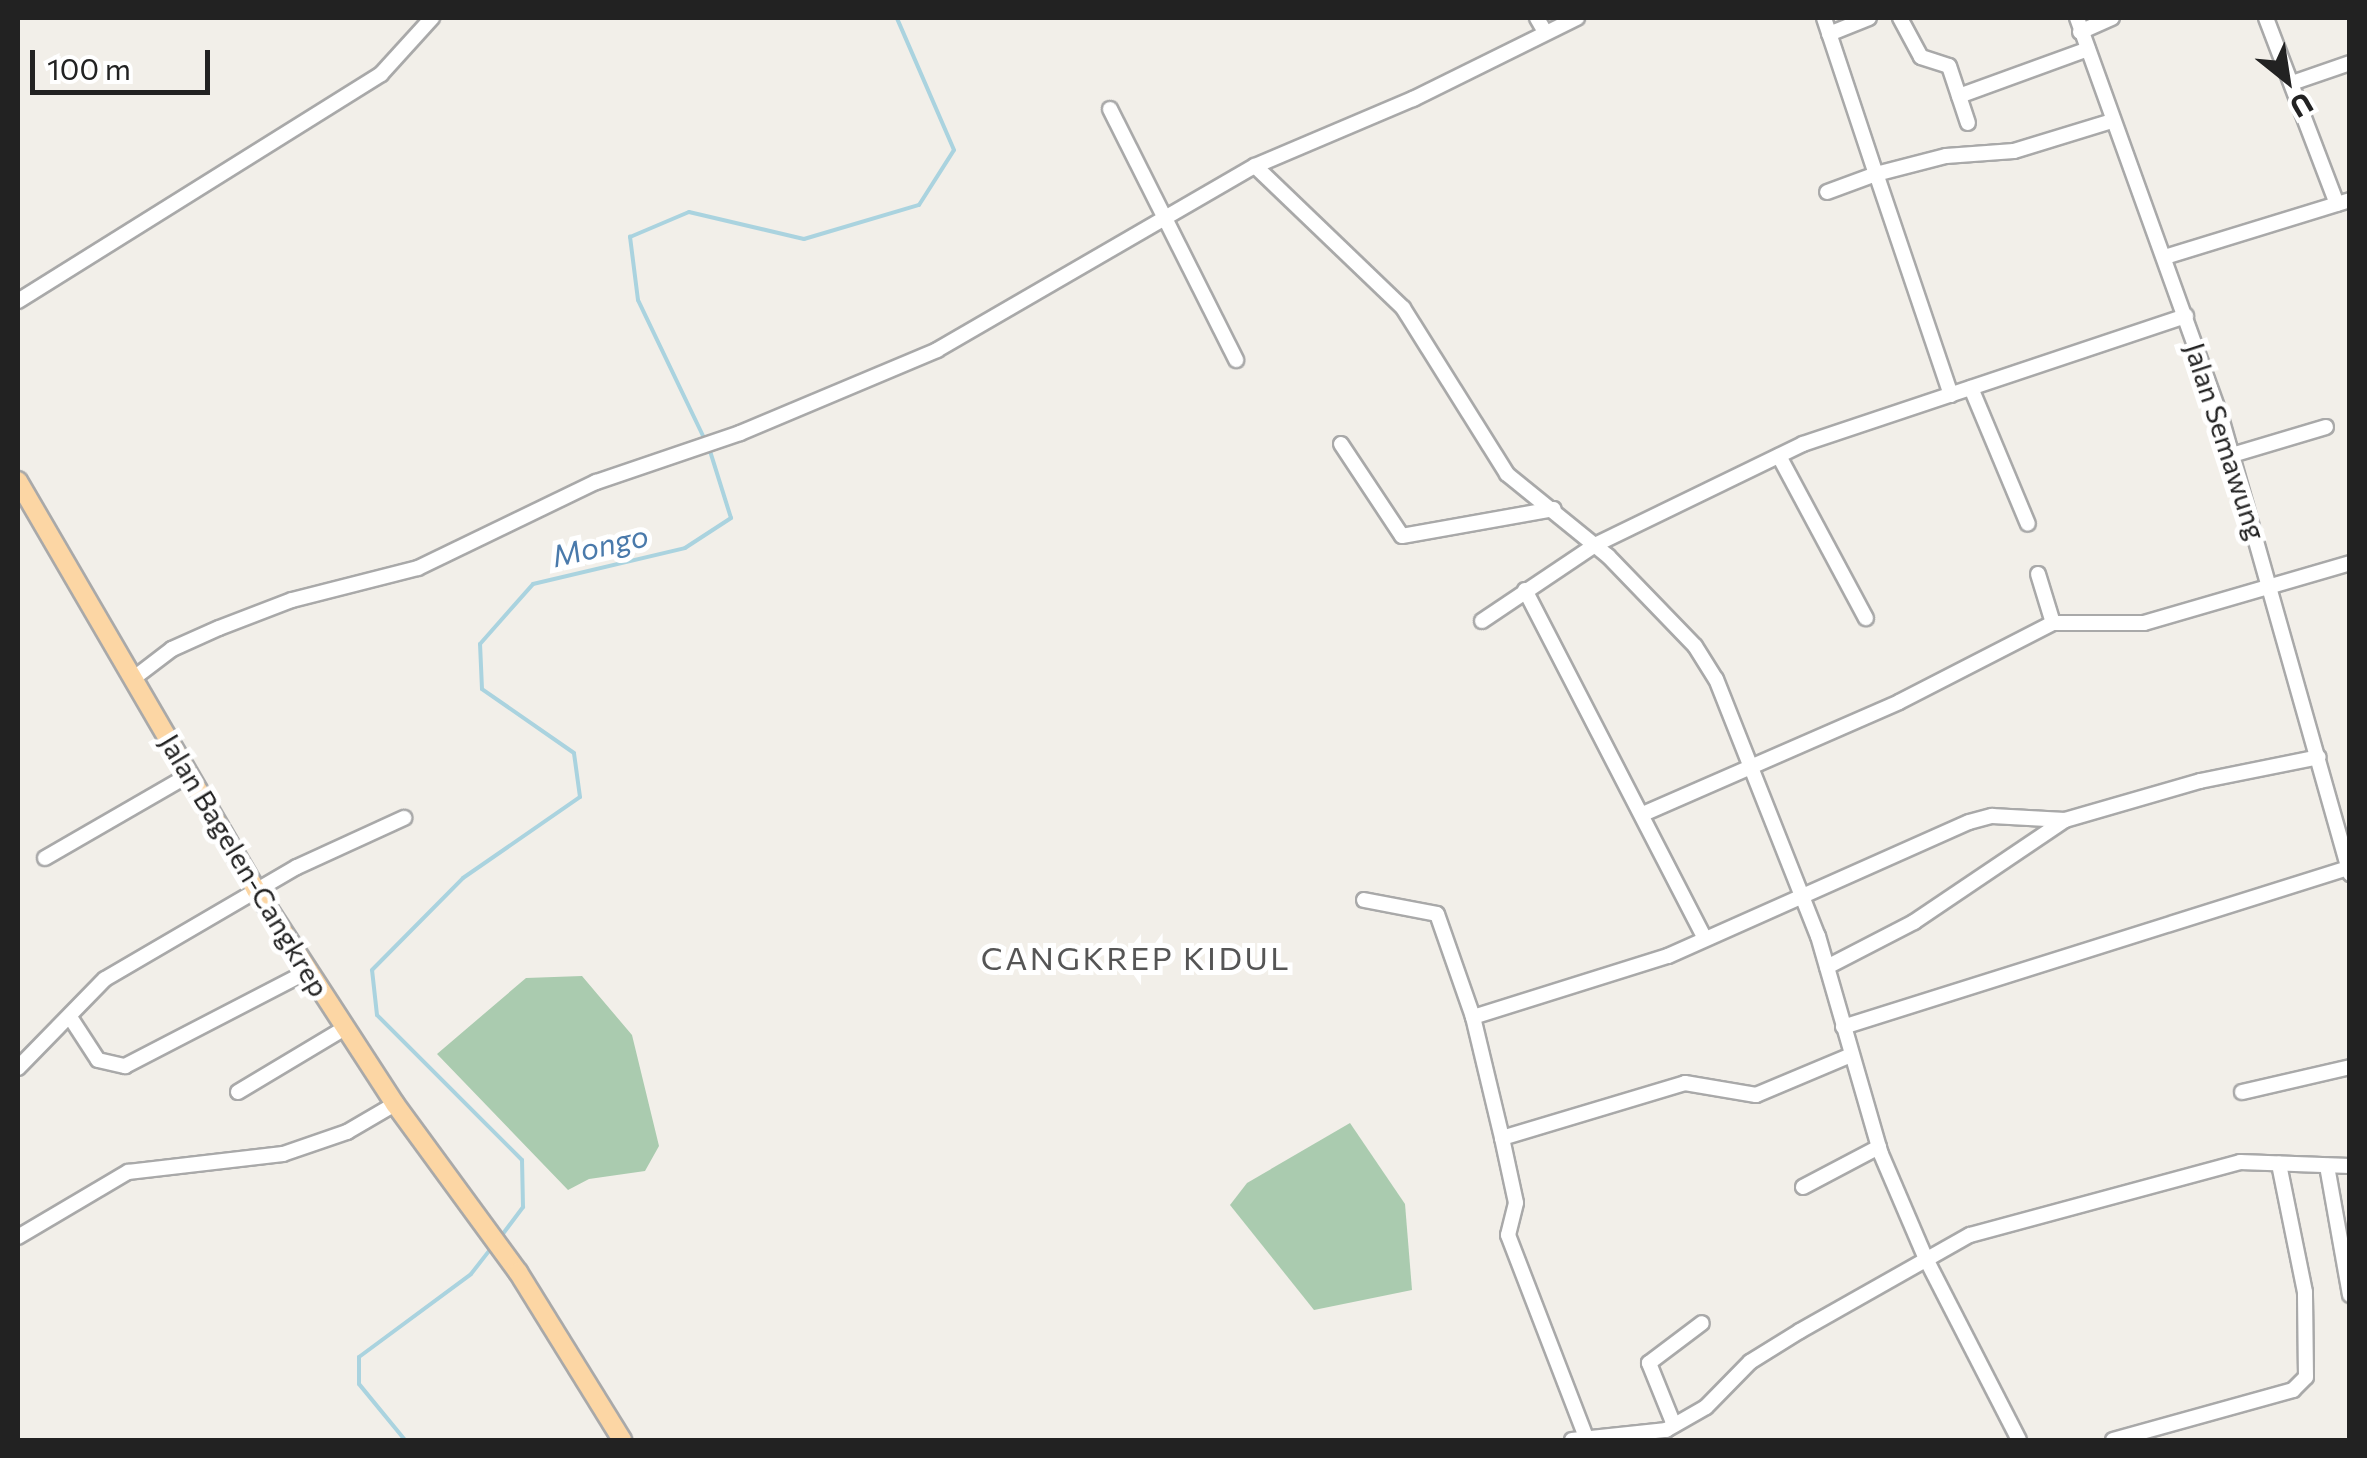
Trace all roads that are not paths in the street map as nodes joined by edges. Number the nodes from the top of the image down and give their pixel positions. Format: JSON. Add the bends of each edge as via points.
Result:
{"nodes":[{"id":1,"x":432,"y":18,"type":"edge"},
{"id":2,"x":1537,"y":18,"type":"edge"},
{"id":3,"x":1577,"y":18,"type":"edge"},
{"id":4,"x":1824,"y":18,"type":"edge"},
{"id":5,"x":1869,"y":18,"type":"edge"},
{"id":6,"x":1900,"y":18,"type":"edge"},
{"id":7,"x":2112,"y":18,"type":"edge"},
{"id":8,"x":2266,"y":18,"type":"edge"},
{"id":9,"x":2079,"y":25,"type":"edge"},
{"id":10,"x":1545,"y":32,"type":"junction"},
{"id":11,"x":1829,"y":34,"type":"junction"},
{"id":12,"x":2088,"y":49,"type":"junction"},
{"id":13,"x":2350,"y":63,"type":"edge"},
{"id":14,"x":2292,"y":84,"type":"junction"},
{"id":15,"x":1959,"y":96,"type":"junction"},
{"id":16,"x":1110,"y":110,"type":"dead end"},
{"id":17,"x":2112,"y":121,"type":"junction"},
{"id":18,"x":1968,"y":123,"type":"dead end"},
{"id":19,"x":1255,"y":166,"type":"junction"},
{"id":20,"x":1876,"y":174,"type":"junction"},
{"id":21,"x":1827,"y":192,"type":"dead end"},
{"id":22,"x":2343,"y":202,"type":"edge"},
{"id":23,"x":1160,"y":218,"type":"junction"},
{"id":24,"x":2165,"y":257,"type":"junction"},
{"id":25,"x":18,"y":301,"type":"edge"},
{"id":26,"x":2186,"y":316,"type":"junction"},
{"id":27,"x":1236,"y":360,"type":"dead end"},
{"id":28,"x":1971,"y":388,"type":"junction"},
{"id":29,"x":1951,"y":395,"type":"junction"},
{"id":30,"x":2326,"y":427,"type":"dead end"},
{"id":31,"x":1341,"y":444,"type":"dead end"},
{"id":32,"x":2232,"y":455,"type":"junction"},
{"id":33,"x":1779,"y":456,"type":"junction"},
{"id":34,"x":18,"y":481,"type":"edge"},
{"id":35,"x":1554,"y":509,"type":"junction"},
{"id":36,"x":2028,"y":524,"type":"dead end"},
{"id":37,"x":1595,"y":544,"type":"junction"},
{"id":38,"x":2350,"y":563,"type":"edge"},
{"id":39,"x":2038,"y":574,"type":"dead end"},
{"id":40,"x":2272,"y":586,"type":"junction"},
{"id":41,"x":1526,"y":590,"type":"junction"},
{"id":42,"x":1866,"y":618,"type":"dead end"},
{"id":43,"x":1482,"y":621,"type":"dead end"},
{"id":44,"x":2053,"y":623,"type":"junction"},
{"id":45,"x":134,"y":678,"type":"junction"},
{"id":46,"x":2319,"y":757,"type":"junction"},
{"id":47,"x":1751,"y":767,"type":"junction"},
{"id":48,"x":187,"y":776,"type":"junction"},
{"id":49,"x":1643,"y":814,"type":"junction"},
{"id":50,"x":404,"y":818,"type":"dead end"},
{"id":51,"x":2065,"y":820,"type":"junction"},
{"id":52,"x":45,"y":858,"type":"dead end"},
{"id":53,"x":2349,"y":871,"type":"edge"},
{"id":54,"x":256,"y":890,"type":"junction"},
{"id":55,"x":1802,"y":895,"type":"junction"},
{"id":56,"x":1364,"y":900,"type":"dead end"},
{"id":57,"x":1706,"y":938,"type":"junction"},
{"id":58,"x":1827,"y":967,"type":"junction"},
{"id":59,"x":308,"y":971,"type":"junction"},
{"id":60,"x":70,"y":1017,"type":"junction"},
{"id":61,"x":1472,"y":1017,"type":"junction"},
{"id":62,"x":1843,"y":1027,"type":"junction"},
{"id":63,"x":345,"y":1028,"type":"junction"},
{"id":64,"x":1849,"y":1056,"type":"junction"},
{"id":65,"x":2350,"y":1067,"type":"edge"},
{"id":66,"x":18,"y":1068,"type":"edge"},
{"id":67,"x":238,"y":1092,"type":"dead end"},
{"id":68,"x":2242,"y":1092,"type":"dead end"},
{"id":69,"x":395,"y":1104,"type":"junction"},
{"id":70,"x":1502,"y":1138,"type":"junction"},
{"id":71,"x":1879,"y":1148,"type":"junction"},
{"id":72,"x":2279,"y":1164,"type":"junction"},
{"id":73,"x":2327,"y":1166,"type":"junction"},
{"id":74,"x":2350,"y":1166,"type":"edge"},
{"id":75,"x":1804,"y":1186,"type":"dead end"},
{"id":76,"x":18,"y":1237,"type":"edge"},
{"id":77,"x":1926,"y":1259,"type":"junction"},
{"id":78,"x":2350,"y":1295,"type":"edge"},
{"id":79,"x":1702,"y":1322,"type":"dead end"},
{"id":80,"x":1674,"y":1425,"type":"junction"},
{"id":81,"x":1652,"y":1437,"type":"edge"},
{"id":82,"x":622,"y":1440,"type":"edge"},
{"id":83,"x":1582,"y":1440,"type":"edge"},
{"id":84,"x":2020,"y":1440,"type":"edge"},
{"id":85,"x":2113,"y":1440,"type":"edge"}],
"edges":[{"from":1,"to":25,"type":"street","via":[[382,74]]},
{"from":2,"to":10,"type":"street"},
{"from":3,"to":10,"type":"street"},
{"from":4,"to":11,"type":"street"},
{"from":5,"to":11,"type":"street"},
{"from":6,"to":15,"type":"street","via":[[1921,58],[1949,66]]},
{"from":7,"to":9,"type":"street"},
{"from":8,"to":14,"type":"street"},
{"from":9,"to":12,"type":"street","name":"Jalan Semawung"},
{"from":10,"to":19,"type":"street","via":[[1413,99]]},
{"from":11,"to":20,"type":"street"},
{"from":12,"to":15,"type":"street"},
{"from":12,"to":17,"type":"street","name":"Jalan Semawung"},
{"from":13,"to":14,"type":"street"},
{"from":14,"to":22,"type":"street"},
{"from":15,"to":18,"type":"street"},
{"from":16,"to":23,"type":"street"},
{"from":17,"to":20,"type":"street","via":[[2014,151],[1946,156]]},
{"from":17,"to":24,"type":"street","name":"Jalan Semawung"},
{"from":19,"to":23,"type":"street"},
{"from":19,"to":35,"type":"street","via":[[1403,308],[1496,461]]},
{"from":20,"to":21,"type":"street"},
{"from":20,"to":29,"type":"street"},
{"from":22,"to":24,"type":"street"},
{"from":23,"to":27,"type":"street"},
{"from":23,"to":45,"type":"street","via":[[937,350],[644,466],[404,573],[292,600],[219,628],[172,649]]},
{"from":24,"to":26,"type":"street","name":"Jalan Semawung"},
{"from":26,"to":28,"type":"street"},
{"from":26,"to":32,"type":"street","name":"Jalan Semawung"},
{"from":28,"to":29,"type":"street"},
{"from":28,"to":36,"type":"street"},
{"from":29,"to":33,"type":"street","via":[[1844,427]]},
{"from":30,"to":32,"type":"street"},
{"from":31,"to":35,"type":"street","via":[[1402,536]]},
{"from":32,"to":40,"type":"street","name":"Jalan Semawung"},
{"from":33,"to":37,"type":"street"},
{"from":33,"to":42,"type":"street"},
{"from":34,"to":45,"type":"main road","name":"Jalan Bagelen-Cangkrep"},
{"from":35,"to":37,"type":"street"},
{"from":37,"to":41,"type":"street"},
{"from":37,"to":47,"type":"street","via":[[1694,646],[1716,679]]},
{"from":38,"to":40,"type":"street"},
{"from":39,"to":44,"type":"street"},
{"from":40,"to":44,"type":"street","via":[[2135,624]]},
{"from":40,"to":46,"type":"street","name":"Jalan Semawung"},
{"from":41,"to":43,"type":"street"},
{"from":41,"to":49,"type":"street"},
{"from":44,"to":47,"type":"street","via":[[1900,702]]},
{"from":45,"to":48,"type":"main road","name":"Jalan Bagelen-Cangkrep"},
{"from":46,"to":51,"type":"street","via":[[2200,781]]},
{"from":46,"to":53,"type":"street","name":"Jalan Semawung"},
{"from":47,"to":49,"type":"street"},
{"from":47,"to":55,"type":"street"},
{"from":48,"to":52,"type":"street"},
{"from":48,"to":54,"type":"main road","name":"Jalan Bagelen-Cangkrep"},
{"from":49,"to":57,"type":"street"},
{"from":50,"to":54,"type":"street"},
{"from":51,"to":55,"type":"street","via":[[1992,816],[1969,822]]},
{"from":51,"to":58,"type":"street","via":[[1914,922]]},
{"from":53,"to":62,"type":"street"},
{"from":54,"to":59,"type":"main road","name":"Jalan Bagelen-Cangkrep"},
{"from":54,"to":60,"type":"street","via":[[105,978]]},
{"from":55,"to":57,"type":"street"},
{"from":55,"to":58,"type":"street"},
{"from":56,"to":61,"type":"street","via":[[1437,914]]},
{"from":57,"to":61,"type":"street"},
{"from":58,"to":62,"type":"street"},
{"from":59,"to":60,"type":"street","via":[[125,1066],[98,1060]]},
{"from":59,"to":63,"type":"main road","name":"Jalan Bagelen-Cangkrep"},
{"from":60,"to":66,"type":"street"},
{"from":61,"to":70,"type":"street"},
{"from":62,"to":64,"type":"street"},
{"from":63,"to":67,"type":"street"},
{"from":63,"to":69,"type":"main road","name":"Jalan Bagelen-Cangkrep"},
{"from":64,"to":70,"type":"street","via":[[1756,1095],[1685,1083]]},
{"from":64,"to":71,"type":"street"},
{"from":65,"to":68,"type":"street"},
{"from":69,"to":76,"type":"street","via":[[348,1132],[283,1154],[128,1172]]},
{"from":69,"to":82,"type":"main road","name":"Jalan Bagelen-Cangkrep","via":[[518,1272]]},
{"from":70,"to":83,"type":"street","via":[[1516,1202],[1508,1235]]},
{"from":71,"to":75,"type":"street"},
{"from":71,"to":77,"type":"street"},
{"from":72,"to":73,"type":"street"},
{"from":72,"to":77,"type":"street","via":[[2229,1164],[2090,1200],[1970,1235]]},
{"from":72,"to":85,"type":"street","via":[[2305,1292],[2306,1378],[2293,1390]]},
{"from":73,"to":74,"type":"street"},
{"from":73,"to":78,"type":"street"},
{"from":77,"to":80,"type":"street","via":[[1750,1362],[1720,1396]]},
{"from":77,"to":84,"type":"street"},
{"from":79,"to":80,"type":"street","via":[[1650,1363]]},
{"from":80,"to":81,"type":"street"},
{"from":81,"to":83,"type":"street"}]}
